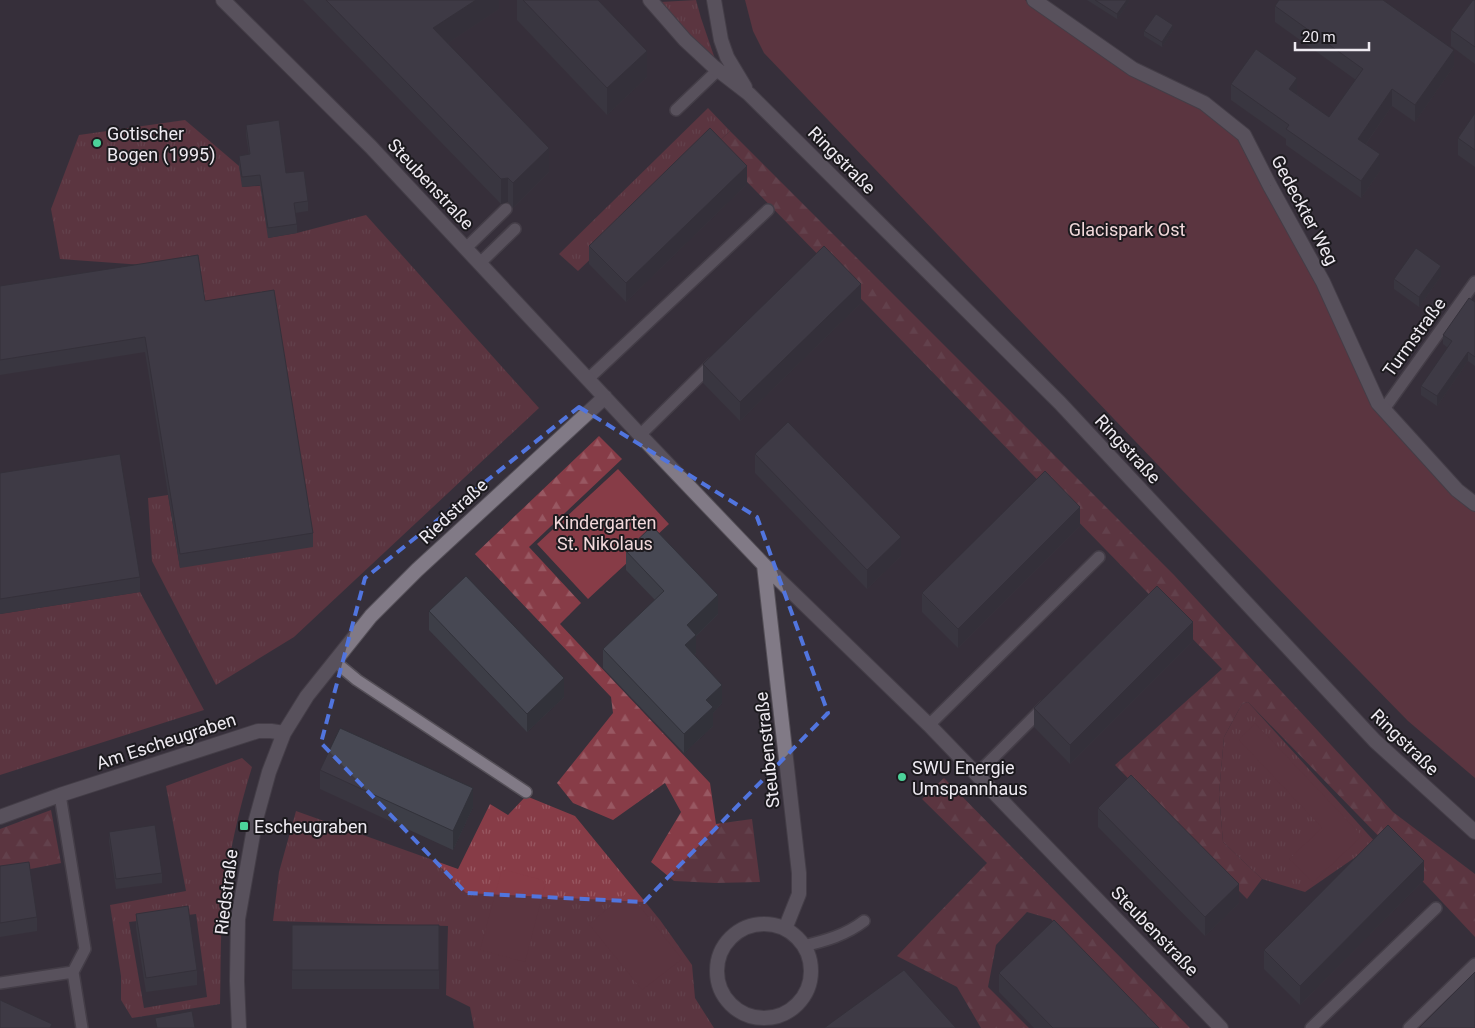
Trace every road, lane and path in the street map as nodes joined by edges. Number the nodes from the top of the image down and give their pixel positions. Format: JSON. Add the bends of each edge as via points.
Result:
{"nodes":[{"id":1,"x":223,"y":0,"type":"edge"},
{"id":2,"x":235,"y":0,"type":"edge"},
{"id":3,"x":650,"y":0,"type":"edge"},
{"id":4,"x":714,"y":0,"type":"edge"},
{"id":5,"x":1034,"y":0,"type":"edge"},
{"id":6,"x":242,"y":18,"type":"junction"},
{"id":7,"x":718,"y":70,"type":"junction"},
{"id":8,"x":749,"y":94,"type":"junction"},
{"id":9,"x":676,"y":110,"type":"dead end"},
{"id":10,"x":506,"y":209,"type":"edge"},
{"id":11,"x":768,"y":210,"type":"dead end"},
{"id":12,"x":515,"y":229,"type":"dead end"},
{"id":13,"x":466,"y":248,"type":"junction"},
{"id":14,"x":480,"y":263,"type":"junction"},
{"id":15,"x":1474,"y":285,"type":"edge"},
{"id":16,"x":722,"y":354,"type":"edge"},
{"id":17,"x":588,"y":379,"type":"junction"},
{"id":18,"x":605,"y":397,"type":"junction"},
{"id":19,"x":1384,"y":408,"type":"junction"},
{"id":20,"x":640,"y":435,"type":"junction"},
{"id":21,"x":1475,"y":504,"type":"edge"},
{"id":22,"x":1099,"y":557,"type":"dead end"},
{"id":23,"x":764,"y":565,"type":"junction"},
{"id":24,"x":334,"y":661,"type":"junction"},
{"id":25,"x":1052,"y":699,"type":"edge"},
{"id":26,"x":929,"y":725,"type":"junction"},
{"id":27,"x":284,"y":733,"type":"junction"},
{"id":28,"x":977,"y":774,"type":"junction"},
{"id":29,"x":526,"y":792,"type":"dead end"},
{"id":30,"x":60,"y":795,"type":"junction"},
{"id":31,"x":0,"y":817,"type":"edge"},
{"id":32,"x":1475,"y":832,"type":"edge"},
{"id":33,"x":1436,"y":908,"type":"dead end"},
{"id":34,"x":864,"y":921,"type":"dead end"},
{"id":35,"x":785,"y":929,"type":"junction"},
{"id":36,"x":804,"y":946,"type":"junction"},
{"id":37,"x":1475,"y":964,"type":"edge"},
{"id":38,"x":73,"y":972,"type":"junction"},
{"id":39,"x":0,"y":983,"type":"edge"},
{"id":40,"x":82,"y":1028,"type":"edge"},
{"id":41,"x":239,"y":1028,"type":"edge"},
{"id":42,"x":1222,"y":1028,"type":"edge"},
{"id":43,"x":1311,"y":1028,"type":"edge"},
{"id":44,"x":1409,"y":1028,"type":"edge"}],
"edges":[{"from":1,"to":6,"type":"street","name":"Steubenstraße"},
{"from":2,"to":6,"type":"street","name":"Steubenstraße"},
{"from":3,"to":7,"type":"street","name":"Ringstraße","via":[[685,40]]},
{"from":4,"to":8,"type":"street","name":"Ringstraße","via":[[727,57]]},
{"from":5,"to":19,"type":"street","name":"Gedeckter Weg","via":[[1133,69],[1204,103],[1244,135],[1323,282],[1378,403]]},
{"from":6,"to":13,"type":"street","name":"Steubenstraße","via":[[372,147]]},
{"from":7,"to":8,"type":"street","name":"Ringstraße"},
{"from":7,"to":9,"type":"lane"},
{"from":8,"to":32,"type":"street","name":"Ringstraße","via":[[1060,403],[1375,741]]},
{"from":10,"to":13,"type":"lane"},
{"from":11,"to":17,"type":"lane"},
{"from":12,"to":14,"type":"lane"},
{"from":13,"to":14,"type":"street","name":"Steubenstraße"},
{"from":14,"to":17,"type":"street","name":"Steubenstraße"},
{"from":15,"to":19,"type":"lane","name":"Turmstraße"},
{"from":16,"to":20,"type":"lane"},
{"from":17,"to":18,"type":"street","name":"Steubenstraße"},
{"from":18,"to":20,"type":"street","name":"Steubenstraße"},
{"from":18,"to":24,"type":"street","name":"Riedstraße","via":[[417,570],[371,616]]},
{"from":19,"to":21,"type":"street","name":"Gedeckter Weg","via":[[1457,490]]},
{"from":20,"to":23,"type":"street","name":"Steubenstraße"},
{"from":22,"to":26,"type":"lane"},
{"from":23,"to":26,"type":"street","name":"Steubenstraße"},
{"from":23,"to":35,"type":"street","name":"Steubenstraße","via":[[799,873],[799,894]]},
{"from":24,"to":27,"type":"street","name":"Riedstraße"},
{"from":24,"to":29,"type":"lane","via":[[357,680]]},
{"from":25,"to":28,"type":"lane"},
{"from":26,"to":28,"type":"street","name":"Steubenstraße"},
{"from":27,"to":30,"type":"street","name":"Am Escheugraben","via":[[258,731]]},
{"from":27,"to":41,"type":"street","name":"Riedstraße","via":[[255,823],[238,919]]},
{"from":28,"to":42,"type":"street","name":"Steubenstraße"},
{"from":30,"to":31,"type":"street","name":"Am Escheugraben"},
{"from":30,"to":38,"type":"lane","via":[[85,949]]},
{"from":33,"to":43,"type":"lane"},
{"from":34,"to":36,"type":"lane","via":[[828,940]]},
{"from":35,"to":36,"type":"street"},
{"from":35,"to":36,"type":"street","via":[[771,924],[756,924],[741,929],[729,939],[720,951],[717,966],[718,981],[729,1003],[738,1011],[765,1018],[789,1011],[804,995],[810,976]]},
{"from":37,"to":44,"type":"lane"},
{"from":38,"to":39,"type":"lane"},
{"from":38,"to":40,"type":"lane"}]}
